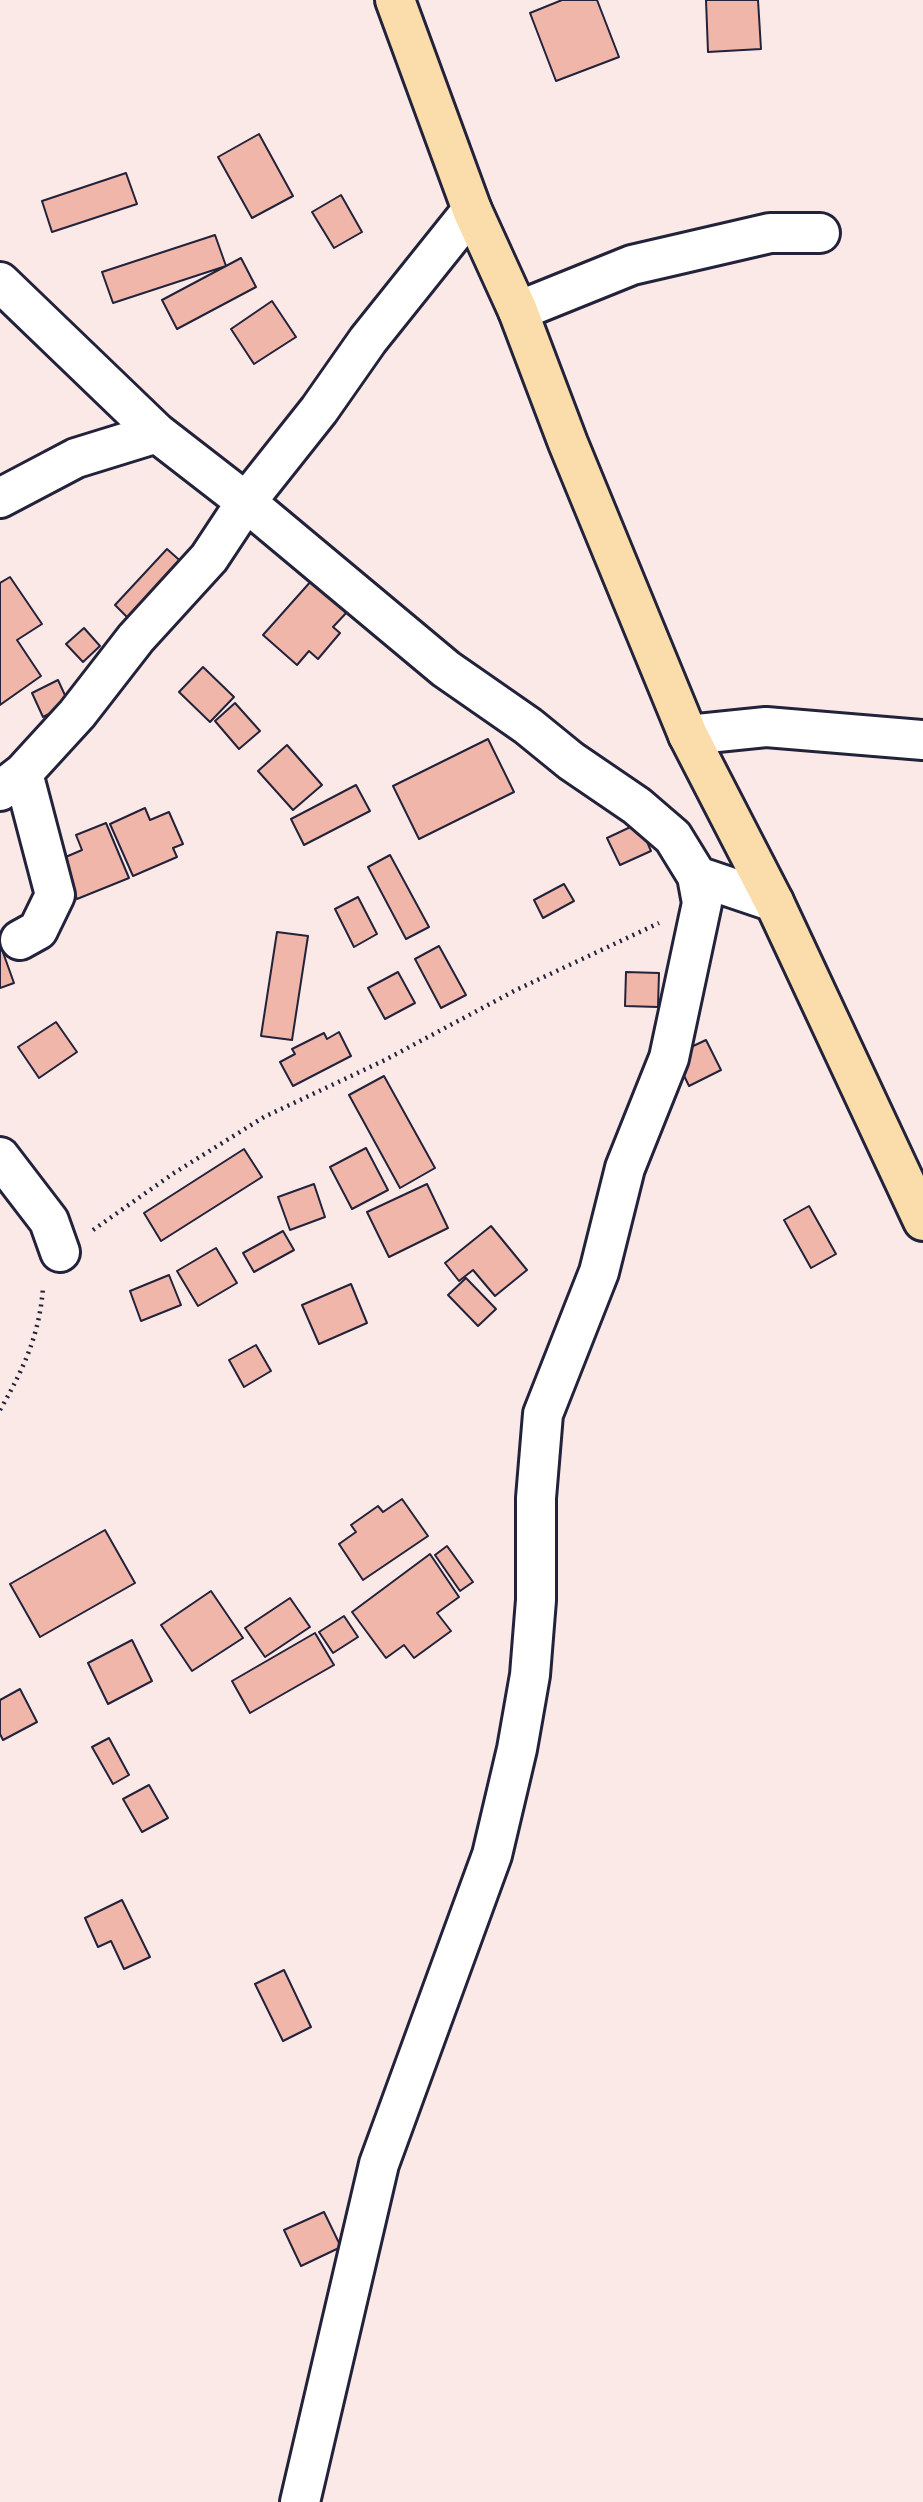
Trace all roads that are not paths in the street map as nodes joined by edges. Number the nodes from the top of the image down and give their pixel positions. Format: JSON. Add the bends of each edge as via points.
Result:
{"nodes":[{"id":1,"x":395,"y":0,"type":"edge"},
{"id":2,"x":472,"y":209,"type":"junction"},
{"id":3,"x":820,"y":233,"type":"dead end"},
{"id":4,"x":0,"y":282,"type":"edge"},
{"id":5,"x":518,"y":311,"type":"junction"},
{"id":6,"x":157,"y":433,"type":"junction"},
{"id":7,"x":0,"y":498,"type":"edge"},
{"id":8,"x":246,"y":502,"type":"junction"},
{"id":9,"x":688,"y":734,"type":"junction"},
{"id":10,"x":923,"y":740,"type":"edge"},
{"id":11,"x":11,"y":782,"type":"edge"},
{"id":12,"x":700,"y":889,"type":"junction"},
{"id":13,"x":774,"y":902,"type":"junction"},
{"id":14,"x":20,"y":940,"type":"dead end"},
{"id":15,"x":0,"y":1157,"type":"edge"},
{"id":16,"x":923,"y":1221,"type":"edge"},
{"id":17,"x":60,"y":1252,"type":"road end"},
{"id":18,"x":300,"y":2502,"type":"edge"}],
"edges":[{"from":1,"to":2,"type":"highway"},
{"from":2,"to":5,"type":"highway"},
{"from":2,"to":8,"type":"street"},
{"from":3,"to":5,"type":"street","via":[[770,233],[632,265]]},
{"from":4,"to":6,"type":"street"},
{"from":5,"to":9,"type":"highway"},
{"from":6,"to":7,"type":"street","via":[[76,458]]},
{"from":6,"to":8,"type":"street"},
{"from":8,"to":11,"type":"street","via":[[209,558],[136,638],[78,714]]},
{"from":8,"to":12,"type":"street","via":[[446,669],[637,806],[673,837]]},
{"from":9,"to":10,"type":"street","via":[[766,727]]},
{"from":9,"to":13,"type":"highway"},
{"from":11,"to":14,"type":"street","via":[[55,895],[38,930]]},
{"from":12,"to":13,"type":"street"},
{"from":12,"to":18,"type":"street","via":[[668,1058],[625,1168],[599,1272],[543,1414],[530,1675],[492,1855],[379,2164]]},
{"from":13,"to":16,"type":"highway"},
{"from":15,"to":17,"type":"street","via":[[49,1221]]}]}
